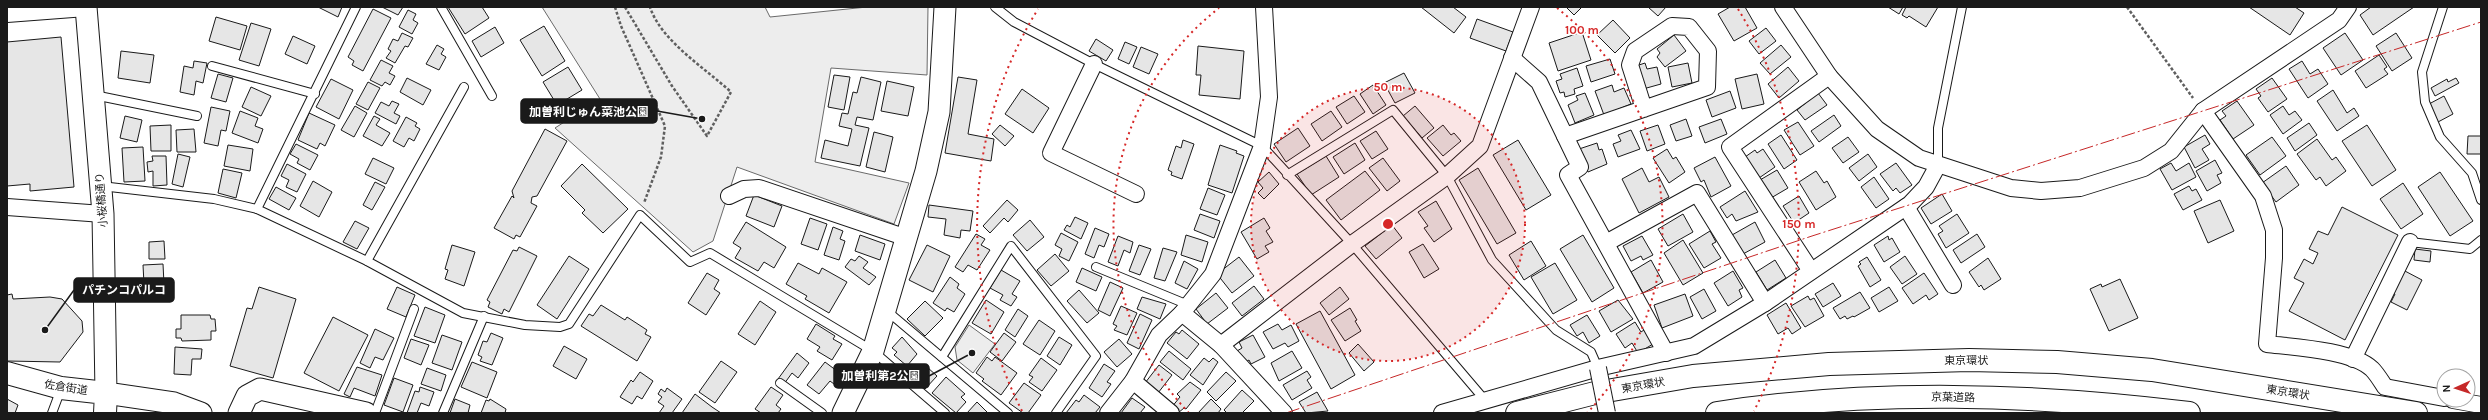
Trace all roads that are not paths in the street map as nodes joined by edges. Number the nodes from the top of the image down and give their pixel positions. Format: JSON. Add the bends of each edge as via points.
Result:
{"nodes":[{"id":1,"x":356,"y":7,"type":"edge"},
{"id":2,"x":441,"y":7,"type":"edge"},
{"id":3,"x":945,"y":7,"type":"edge"},
{"id":4,"x":996,"y":7,"type":"edge"},
{"id":5,"x":1264,"y":7,"type":"edge"},
{"id":6,"x":1532,"y":7,"type":"edge"},
{"id":7,"x":1783,"y":7,"type":"edge"},
{"id":8,"x":1962,"y":7,"type":"edge"},
{"id":9,"x":2348,"y":7,"type":"edge"},
{"id":10,"x":2443,"y":7,"type":"edge"},
{"id":11,"x":86,"y":8,"type":"edge"},
{"id":12,"x":7,"y":14,"type":"edge"},
{"id":13,"x":1512,"y":58,"type":"junction"},
{"id":14,"x":1094,"y":64,"type":"junction"},
{"id":15,"x":212,"y":66,"type":"dead end"},
{"id":16,"x":1829,"y":76,"type":"junction"},
{"id":17,"x":464,"y":86,"type":"dead end"},
{"id":18,"x":315,"y":94,"type":"junction"},
{"id":19,"x":93,"y":95,"type":"junction"},
{"id":20,"x":492,"y":96,"type":"dead end"},
{"id":21,"x":1644,"y":109,"type":"junction"},
{"id":22,"x":2203,"y":111,"type":"junction"},
{"id":23,"x":197,"y":116,"type":"dead end"},
{"id":24,"x":1565,"y":136,"type":"junction"},
{"id":25,"x":1262,"y":146,"type":"junction"},
{"id":26,"x":1938,"y":165,"type":"junction"},
{"id":27,"x":1288,"y":175,"type":"junction"},
{"id":28,"x":1447,"y":176,"type":"junction"},
{"id":29,"x":100,"y":186,"type":"junction"},
{"id":30,"x":1136,"y":194,"type":"dead end"},
{"id":31,"x":729,"y":196,"type":"dead end"},
{"id":32,"x":2481,"y":200,"type":"edge"},
{"id":33,"x":7,"y":207,"type":"edge"},
{"id":34,"x":1906,"y":207,"type":"junction"},
{"id":35,"x":257,"y":209,"type":"junction"},
{"id":36,"x":103,"y":214,"type":"junction"},
{"id":37,"x":907,"y":238,"type":"junction"},
{"id":38,"x":2481,"y":240,"type":"edge"},
{"id":39,"x":2410,"y":242,"type":"joint"},
{"id":40,"x":1352,"y":244,"type":"junction"},
{"id":41,"x":1606,"y":244,"type":"junction"},
{"id":42,"x":367,"y":261,"type":"junction"},
{"id":43,"x":1096,"y":267,"type":"dead end"},
{"id":44,"x":1811,"y":272,"type":"junction"},
{"id":45,"x":1953,"y":285,"type":"dead end"},
{"id":46,"x":1765,"y":303,"type":"junction"},
{"id":47,"x":1184,"y":308,"type":"junction"},
{"id":48,"x":414,"y":309,"type":"dead end"},
{"id":49,"x":887,"y":311,"type":"junction"},
{"id":50,"x":484,"y":316,"type":"junction"},
{"id":51,"x":1221,"y":345,"type":"junction"},
{"id":52,"x":874,"y":351,"type":"junction"},
{"id":53,"x":1666,"y":353,"type":"junction"},
{"id":54,"x":942,"y":357,"type":"junction"},
{"id":55,"x":2353,"y":359,"type":"junction"},
{"id":56,"x":1598,"y":368,"type":"junction"},
{"id":57,"x":7,"y":373,"type":"edge"},
{"id":58,"x":1133,"y":381,"type":"junction"},
{"id":59,"x":780,"y":383,"type":"dead end"},
{"id":60,"x":61,"y":388,"type":"junction"},
{"id":61,"x":2436,"y":397,"type":"edge"},
{"id":62,"x":1484,"y":400,"type":"junction"},
{"id":63,"x":105,"y":403,"type":"edge"},
{"id":64,"x":52,"y":413,"type":"edge"},
{"id":65,"x":201,"y":413,"type":"edge"},
{"id":66,"x":239,"y":413,"type":"edge"},
{"id":67,"x":366,"y":413,"type":"edge"},
{"id":68,"x":375,"y":413,"type":"edge"},
{"id":69,"x":443,"y":413,"type":"edge"},
{"id":70,"x":822,"y":413,"type":"edge"},
{"id":71,"x":843,"y":413,"type":"edge"},
{"id":72,"x":946,"y":413,"type":"edge"},
{"id":73,"x":1008,"y":413,"type":"edge"},
{"id":74,"x":1056,"y":413,"type":"edge"},
{"id":75,"x":1108,"y":413,"type":"edge"},
{"id":76,"x":1171,"y":413,"type":"edge"},
{"id":77,"x":1284,"y":413,"type":"edge"},
{"id":78,"x":1442,"y":413,"type":"edge"},
{"id":79,"x":1517,"y":413,"type":"edge"},
{"id":80,"x":1607,"y":413,"type":"edge"},
{"id":81,"x":1717,"y":413,"type":"edge"},
{"id":82,"x":2190,"y":413,"type":"edge"},
{"id":83,"x":2416,"y":413,"type":"edge"}],
"edges":[{"from":1,"to":18,"type":"lane"},
{"from":2,"to":20,"type":"lane"},
{"from":3,"to":37,"type":"street","via":[[939,112]]},
{"from":4,"to":14,"type":"lane","via":[[1014,22]]},
{"from":5,"to":25,"type":"street","via":[[1269,97]]},
{"from":6,"to":13,"type":"street"},
{"from":7,"to":16,"type":"street"},
{"from":8,"to":26,"type":"lane","via":[[1938,128]]},
{"from":9,"to":22,"type":"street","via":[[2338,20]]},
{"from":10,"to":32,"type":"lane","via":[[2422,72],[2425,102],[2440,137],[2472,173]]},
{"from":11,"to":12,"type":"street"},
{"from":11,"to":19,"type":"street","name":"小桜橋通り"},
{"from":13,"to":24,"type":"street","via":[[1539,82]]},
{"from":13,"to":28,"type":"street","via":[[1480,146]]},
{"from":14,"to":25,"type":"lane"},
{"from":14,"to":30,"type":"street","via":[[1051,153]]},
{"from":15,"to":18,"type":"lane"},
{"from":16,"to":26,"type":"street","via":[[1877,128],[1919,158]]},
{"from":16,"to":44,"type":"street","via":[[1730,148]]},
{"from":17,"to":42,"type":"lane"},
{"from":18,"to":35,"type":"lane"},
{"from":19,"to":23,"type":"lane"},
{"from":19,"to":29,"type":"street","name":"小桜橋通り"},
{"from":21,"to":21,"type":"street","via":[[1707,87],[1708,51],[1690,26],[1672,26],[1635,51],[1630,65]]},
{"from":21,"to":24,"type":"street"},
{"from":22,"to":26,"type":"street","via":[[2171,151],[2144,168],[2080,188],[2041,191],[2011,188]]},
{"from":22,"to":55,"type":"street","via":[[2263,196],[2274,230],[2267,344],[2322,350]]},
{"from":24,"to":41,"type":"street","via":[[1580,167],[1568,175]]},
{"from":25,"to":27,"type":"lane"},
{"from":25,"to":47,"type":"street","via":[[1212,274]]},
{"from":26,"to":34,"type":"street","via":[[1926,187]]},
{"from":27,"to":28,"type":"lane","via":[[1393,110]]},
{"from":27,"to":40,"type":"lane"},
{"from":28,"to":40,"type":"street"},
{"from":28,"to":56,"type":"lane","via":[[1492,260],[1556,330],[1591,352]]},
{"from":29,"to":35,"type":"lane","via":[[214,199]]},
{"from":29,"to":36,"type":"street","name":"小桜橋通り"},
{"from":31,"to":37,"type":"street","via":[[744,189],[759,188]]},
{"from":33,"to":36,"type":"street"},
{"from":34,"to":44,"type":"street"},
{"from":34,"to":45,"type":"street"},
{"from":35,"to":42,"type":"lane"},
{"from":36,"to":63,"type":"street","name":"小桜橋通り"},
{"from":37,"to":49,"type":"street"},
{"from":38,"to":39,"type":"lane","via":[[2470,249]]},
{"from":39,"to":55,"type":"street"},
{"from":40,"to":51,"type":"street"},
{"from":40,"to":62,"type":"lane"},
{"from":41,"to":46,"type":"street","via":[[1697,193]]},
{"from":41,"to":53,"type":"street"},
{"from":42,"to":50,"type":"lane","via":[[463,312]]},
{"from":43,"to":47,"type":"lane"},
{"from":44,"to":46,"type":"street"},
{"from":46,"to":53,"type":"street","via":[[1694,346]]},
{"from":47,"to":51,"type":"street"},
{"from":47,"to":58,"type":"street","via":[[1158,335]]},
{"from":48,"to":68,"type":"lane"},
{"from":49,"to":52,"type":"street"},
{"from":49,"to":54,"type":"lane"},
{"from":50,"to":52,"type":"lane","via":[[525,325],[560,327],[569,324],[640,215],[690,262],[710,253]]},
{"from":50,"to":69,"type":"lane"},
{"from":51,"to":77,"type":"street"},
{"from":52,"to":71,"type":"street"},
{"from":52,"to":72,"type":"lane"},
{"from":53,"to":56,"type":"street"},
{"from":54,"to":73,"type":"lane"},
{"from":54,"to":74,"type":"lane","via":[[1011,246],[1096,356]]},
{"from":55,"to":61,"type":"street","via":[[2371,368],[2385,387]]},
{"from":56,"to":62,"type":"street"},
{"from":56,"to":80,"type":"street","bridge":true},
{"from":57,"to":60,"type":"highway","name":"佐倉街道"},
{"from":58,"to":75,"type":"street"},
{"from":58,"to":76,"type":"street"},
{"from":59,"to":70,"type":"lane"},
{"from":60,"to":63,"type":"highway","name":"佐倉街道"},
{"from":60,"to":64,"type":"lane"},
{"from":62,"to":78,"type":"street"},
{"from":63,"to":65,"type":"street","via":[[174,403]]},
{"from":66,"to":67,"type":"street","via":[[247,396],[260,389]]},
{"from":79,"to":83,"type":"highway","name":"東京環状","via":[[1595,393],[1694,376],[1829,364],[1969,360],[2057,362],[2152,370]]},
{"from":81,"to":82,"type":"highway","name":"京葉道路","via":[[1791,404],[1897,396],[2057,400]]}]}
